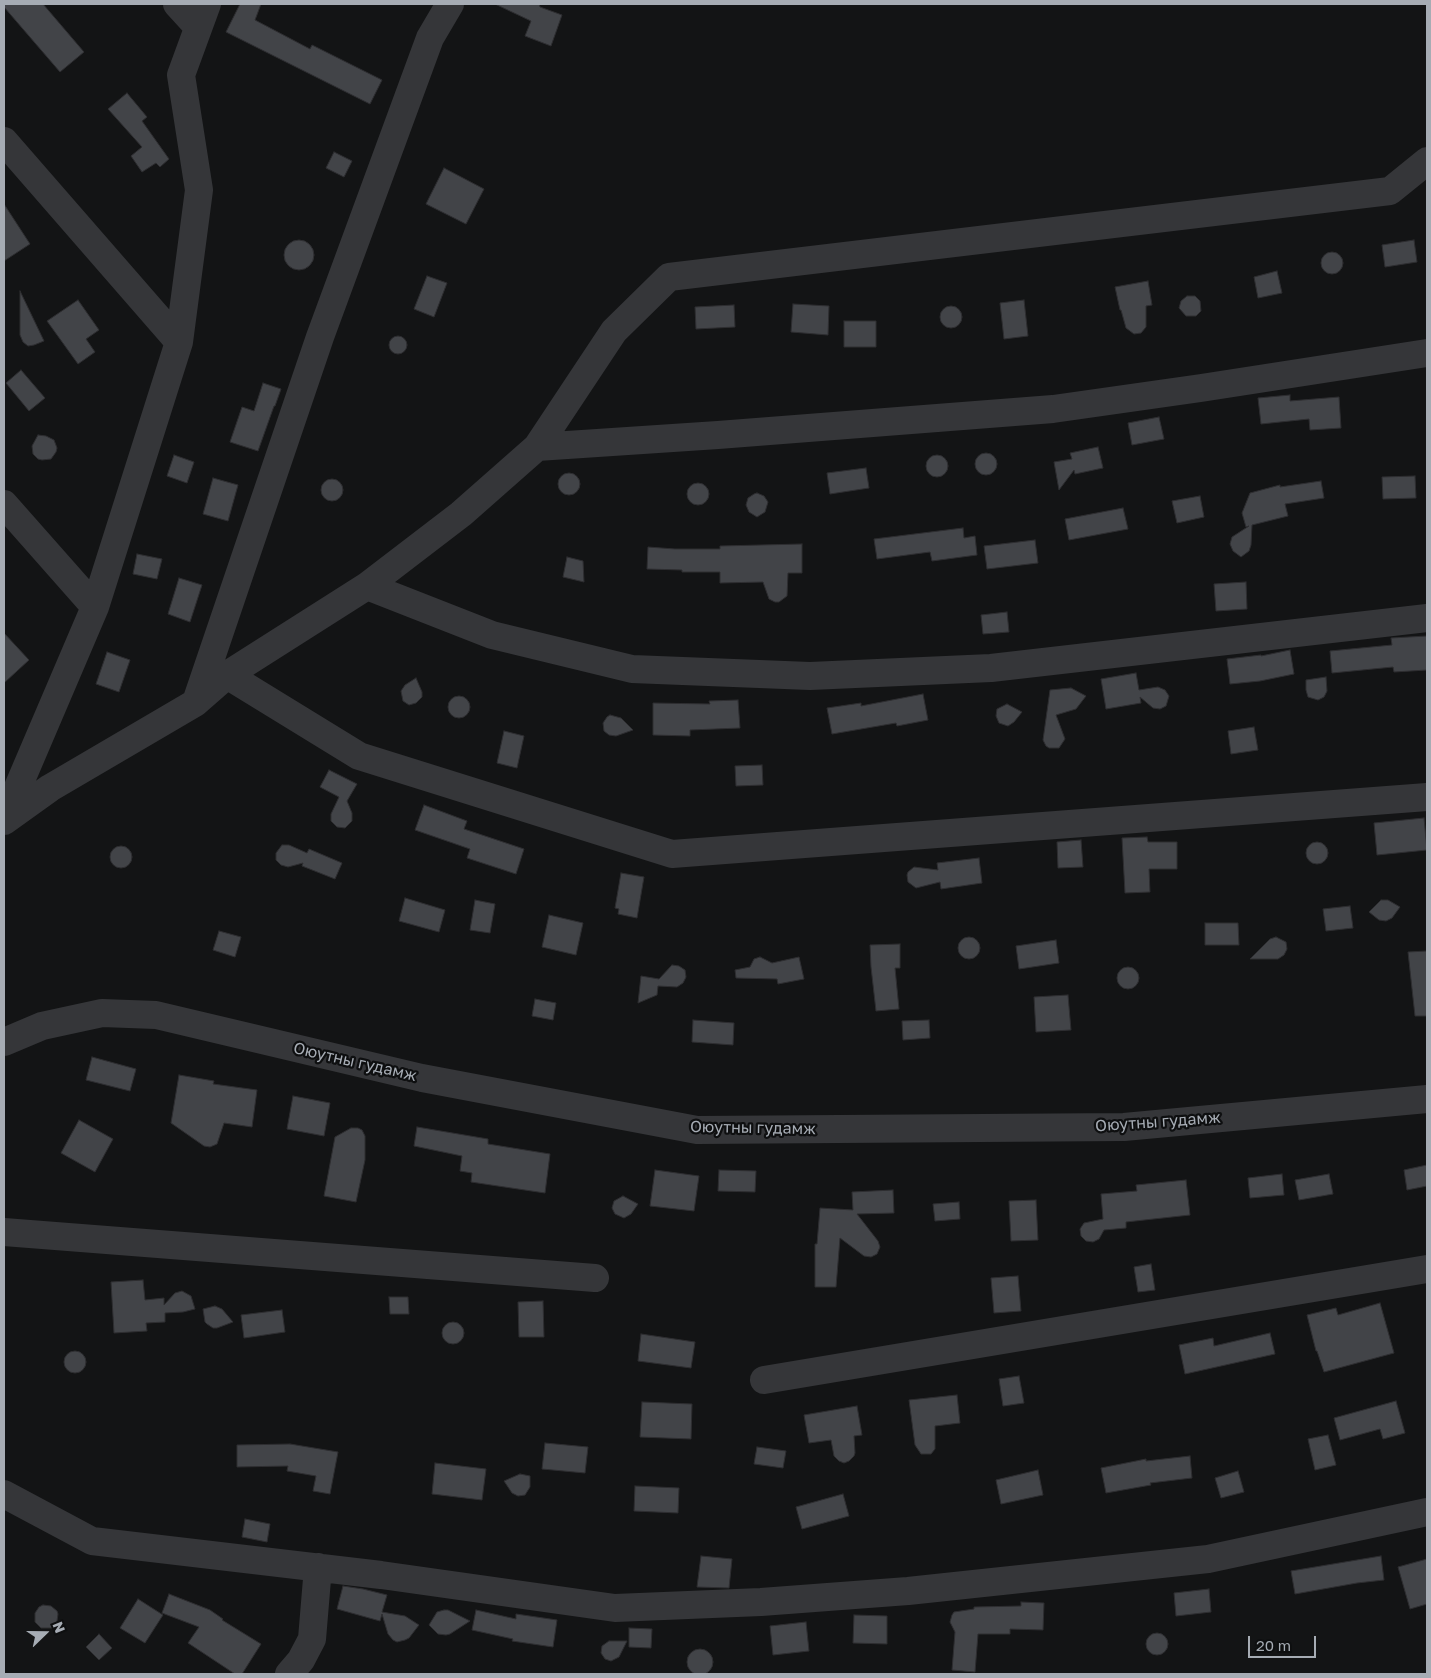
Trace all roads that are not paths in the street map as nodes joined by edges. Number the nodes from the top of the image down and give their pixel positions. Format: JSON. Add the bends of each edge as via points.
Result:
{"nodes":[{"id":1,"x":177,"y":4,"type":"edge"},
{"id":2,"x":450,"y":4,"type":"edge"},
{"id":3,"x":202,"y":16,"type":"edge"},
{"id":4,"x":4,"y":141,"type":"edge"},
{"id":5,"x":1427,"y":161,"type":"edge"},
{"id":6,"x":179,"y":342,"type":"junction"},
{"id":7,"x":1427,"y":354,"type":"edge"},
{"id":8,"x":537,"y":447,"type":"junction"},
{"id":9,"x":4,"y":504,"type":"edge"},
{"id":10,"x":368,"y":586,"type":"junction"},
{"id":11,"x":95,"y":607,"type":"junction"},
{"id":12,"x":1427,"y":618,"type":"edge"},
{"id":13,"x":227,"y":675,"type":"junction"},
{"id":14,"x":195,"y":703,"type":"junction"},
{"id":15,"x":1427,"y":797,"type":"edge"},
{"id":16,"x":4,"y":820,"type":"edge"},
{"id":17,"x":4,"y":1042,"type":"edge"},
{"id":18,"x":1427,"y":1099,"type":"edge"},
{"id":19,"x":4,"y":1232,"type":"edge"},
{"id":20,"x":1427,"y":1269,"type":"edge"},
{"id":21,"x":595,"y":1278,"type":"dead end"},
{"id":22,"x":764,"y":1380,"type":"dead end"},
{"id":23,"x":4,"y":1494,"type":"edge"},
{"id":24,"x":1427,"y":1512,"type":"edge"},
{"id":25,"x":318,"y":1567,"type":"junction"},
{"id":26,"x":289,"y":1674,"type":"edge"}],
"edges":[{"from":1,"to":3,"type":"street"},
{"from":2,"to":14,"type":"street","via":[[430,38],[320,337]]},
{"from":3,"to":6,"type":"street","via":[[181,75],[199,190]]},
{"from":4,"to":6,"type":"street"},
{"from":5,"to":8,"type":"street","via":[[1390,191],[669,277],[614,331]]},
{"from":6,"to":11,"type":"street"},
{"from":7,"to":8,"type":"street","via":[[1053,409]]},
{"from":8,"to":10,"type":"street","via":[[461,514]]},
{"from":9,"to":11,"type":"street"},
{"from":10,"to":12,"type":"street","via":[[492,635],[632,669],[810,676],[991,668]]},
{"from":10,"to":13,"type":"street"},
{"from":11,"to":16,"type":"street"},
{"from":13,"to":14,"type":"street"},
{"from":13,"to":15,"type":"street","via":[[359,756],[672,854]]},
{"from":14,"to":16,"type":"street","via":[[50,788]]},
{"from":17,"to":18,"type":"street","name":"Оюутны гудамж","via":[[42,1026],[102,1013],[156,1015],[422,1078],[697,1130],[1124,1127]]},
{"from":19,"to":21,"type":"street"},
{"from":20,"to":22,"type":"street"},
{"from":23,"to":25,"type":"street","via":[[92,1541]]},
{"from":24,"to":25,"type":"street","via":[[1208,1559],[908,1591],[760,1602],[615,1608]]},
{"from":25,"to":26,"type":"street","via":[[312,1640]]}]}
